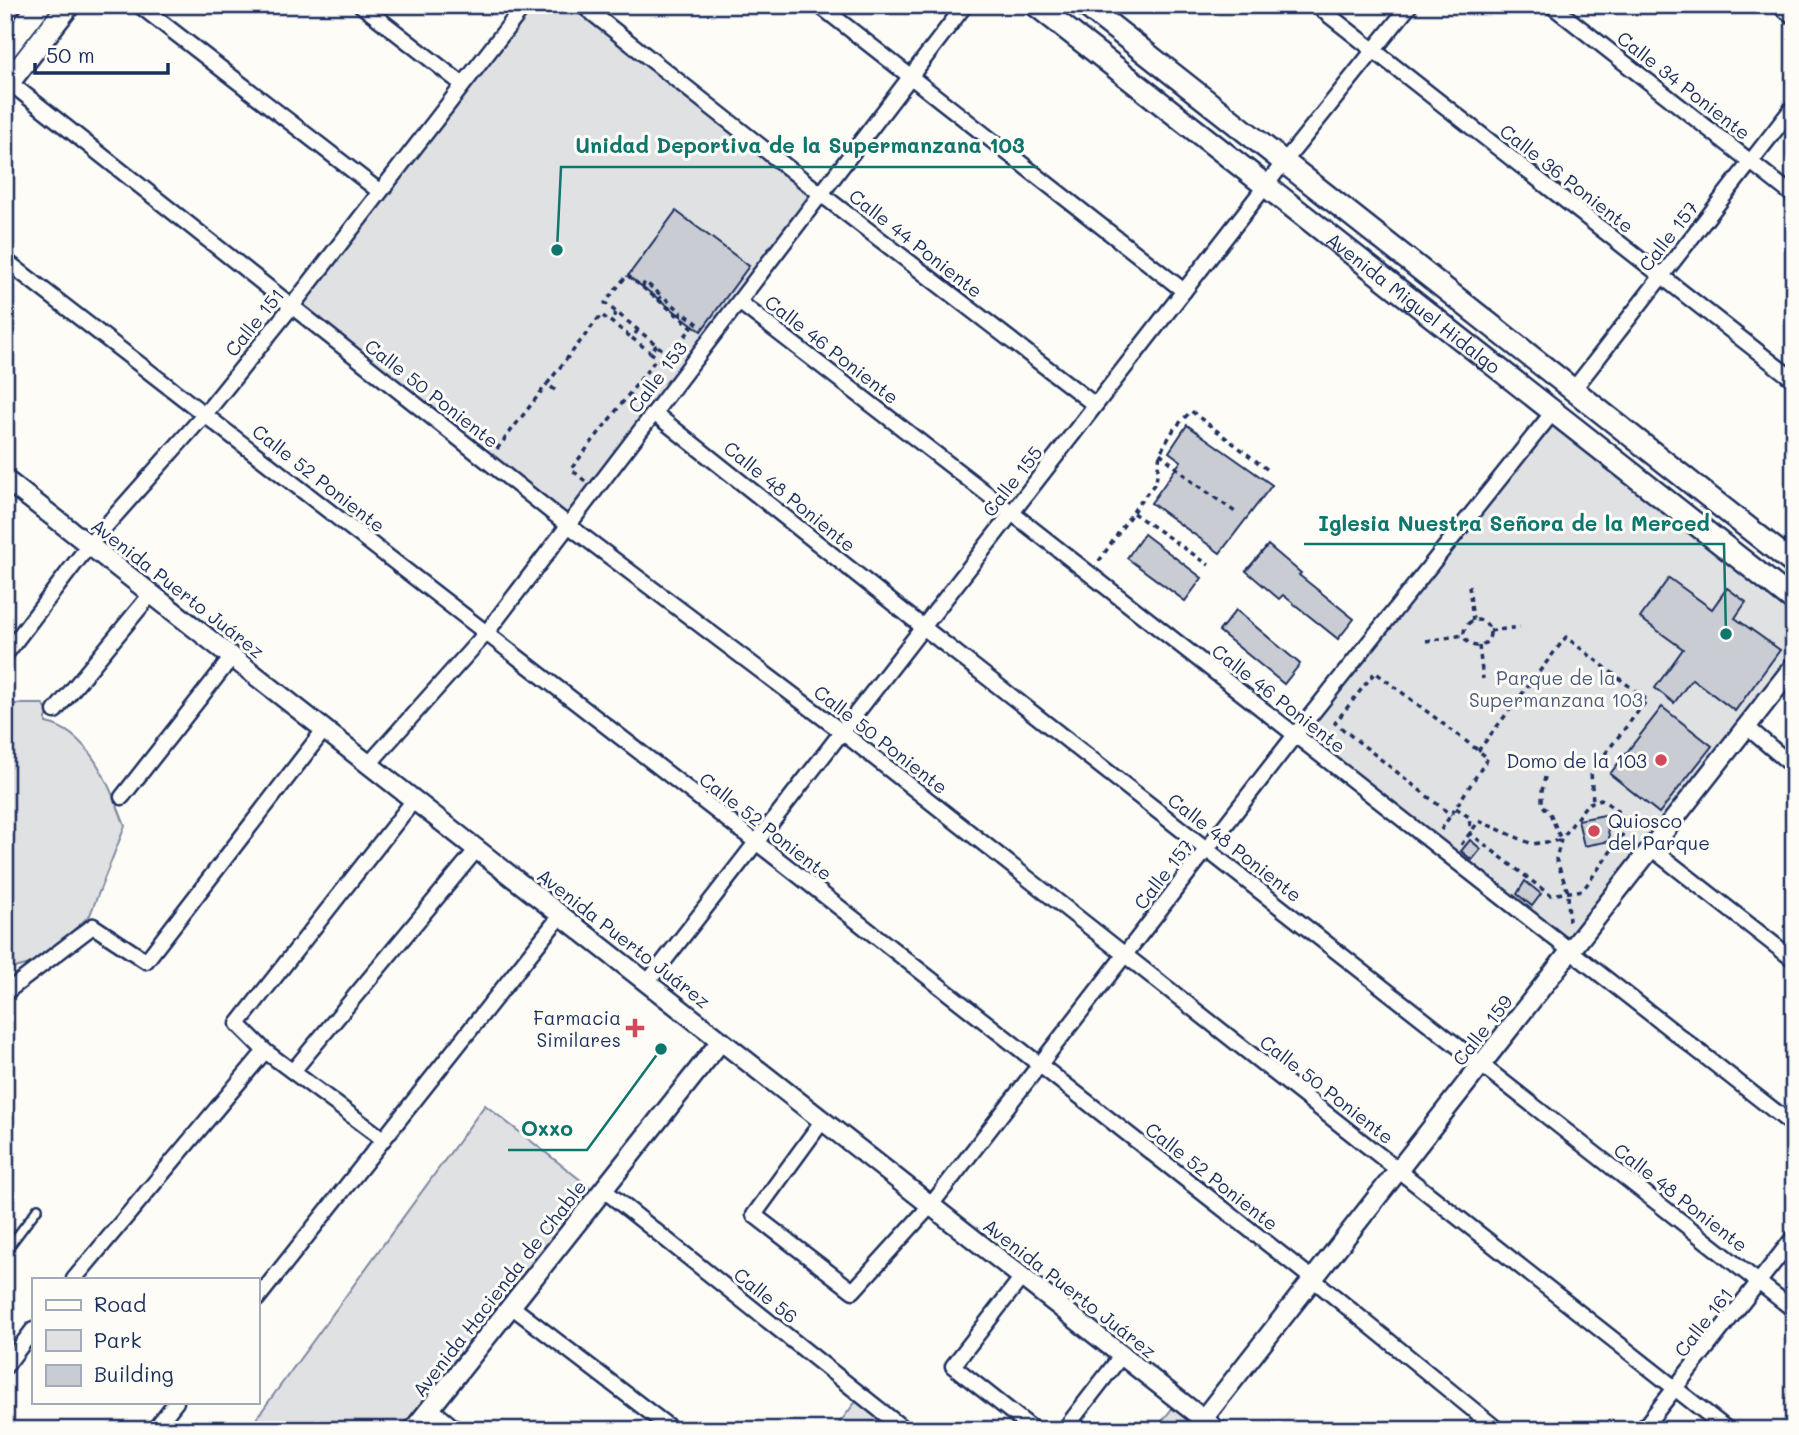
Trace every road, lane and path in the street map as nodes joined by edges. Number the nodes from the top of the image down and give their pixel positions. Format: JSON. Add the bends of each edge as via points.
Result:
{"nodes":[{"id":1,"x":40,"y":5,"type":"edge"},
{"id":2,"x":69,"y":5,"type":"edge"},
{"id":3,"x":139,"y":5,"type":"edge"},
{"id":4,"x":361,"y":5,"type":"edge"},
{"id":5,"x":524,"y":5,"type":"edge"},
{"id":6,"x":582,"y":5,"type":"edge"},
{"id":7,"x":819,"y":5,"type":"edge"},
{"id":8,"x":965,"y":5,"type":"edge"},
{"id":9,"x":1036,"y":5,"type":"edge"},
{"id":10,"x":1085,"y":5,"type":"edge"},
{"id":11,"x":1316,"y":5,"type":"edge"},
{"id":12,"x":1410,"y":5,"type":"edge"},
{"id":13,"x":1551,"y":5,"type":"edge"},
{"id":14,"x":1779,"y":5,"type":"edge"},
{"id":15,"x":1794,"y":17,"type":"edge"},
{"id":16,"x":5,"y":50,"type":"edge"},
{"id":17,"x":1374,"y":50,"type":"junction"},
{"id":18,"x":911,"y":77,"type":"junction"},
{"id":19,"x":7,"y":84,"type":"edge"},
{"id":20,"x":462,"y":84,"type":"junction"},
{"id":21,"x":1794,"y":106,"type":"edge"},
{"id":22,"x":1284,"y":162,"type":"junction"},
{"id":23,"x":1751,"y":162,"type":"junction"},
{"id":24,"x":1266,"y":185,"type":"junction"},
{"id":25,"x":379,"y":191,"type":"junction"},
{"id":26,"x":821,"y":194,"type":"junction"},
{"id":27,"x":1794,"y":196,"type":"edge"},
{"id":28,"x":5,"y":260,"type":"edge"},
{"id":29,"x":1661,"y":276,"type":"junction"},
{"id":30,"x":1184,"y":291,"type":"junction"},
{"id":31,"x":660,"y":298,"type":"junction"},
{"id":32,"x":739,"y":302,"type":"junction"},
{"id":33,"x":292,"y":306,"type":"junction"},
{"id":34,"x":682,"y":312,"type":"junction"},
{"id":35,"x":616,"y":313,"type":"junction"},
{"id":36,"x":679,"y":317,"type":"junction"},
{"id":37,"x":610,"y":321,"type":"junction"},
{"id":38,"x":702,"y":327,"type":"dead end"},
{"id":39,"x":638,"y":330,"type":"junction"},
{"id":40,"x":632,"y":338,"type":"junction"},
{"id":41,"x":657,"y":345,"type":"junction"},
{"id":42,"x":650,"y":352,"type":"junction"},
{"id":43,"x":677,"y":357,"type":"dead end"},
{"id":44,"x":657,"y":358,"type":"junction"},
{"id":45,"x":1794,"y":380,"type":"edge"},
{"id":46,"x":547,"y":384,"type":"junction"},
{"id":47,"x":555,"y":390,"type":"dead end"},
{"id":48,"x":1573,"y":390,"type":"junction"},
{"id":49,"x":1095,"y":405,"type":"junction"},
{"id":50,"x":1553,"y":412,"type":"junction"},
{"id":51,"x":654,"y":413,"type":"junction"},
{"id":52,"x":205,"y":414,"type":"junction"},
{"id":53,"x":1160,"y":453,"type":"junction"},
{"id":54,"x":488,"y":461,"type":"junction"},
{"id":55,"x":571,"y":469,"type":"dead end"},
{"id":56,"x":1268,"y":470,"type":"dead end"},
{"id":57,"x":5,"y":479,"type":"edge"},
{"id":58,"x":1012,"y":513,"type":"junction"},
{"id":59,"x":1133,"y":513,"type":"junction"},
{"id":60,"x":1238,"y":514,"type":"dead end"},
{"id":61,"x":568,"y":525,"type":"junction"},
{"id":62,"x":89,"y":545,"type":"junction"},
{"id":63,"x":1794,"y":564,"type":"edge"},
{"id":64,"x":1209,"y":565,"type":"dead end"},
{"id":65,"x":1090,"y":574,"type":"junction"},
{"id":66,"x":1469,"y":586,"type":"dead end"},
{"id":67,"x":151,"y":594,"type":"junction"},
{"id":68,"x":1794,"y":601,"type":"edge"},
{"id":69,"x":1473,"y":621,"type":"junction"},
{"id":70,"x":923,"y":627,"type":"junction"},
{"id":71,"x":1520,"y":627,"type":"dead end"},
{"id":72,"x":1490,"y":631,"type":"junction"},
{"id":73,"x":487,"y":632,"type":"junction"},
{"id":74,"x":1464,"y":635,"type":"junction"},
{"id":75,"x":1426,"y":641,"type":"dead end"},
{"id":76,"x":1479,"y":646,"type":"junction"},
{"id":77,"x":5,"y":655,"type":"edge"},
{"id":78,"x":232,"y":657,"type":"junction"},
{"id":79,"x":1794,"y":667,"type":"edge"},
{"id":80,"x":1483,"y":679,"type":"dead end"},
{"id":81,"x":55,"y":711,"type":"dead end"},
{"id":82,"x":1747,"y":727,"type":"junction"},
{"id":83,"x":324,"y":730,"type":"junction"},
{"id":84,"x":842,"y":732,"type":"junction"},
{"id":85,"x":1295,"y":736,"type":"junction"},
{"id":86,"x":1478,"y":751,"type":"junction"},
{"id":87,"x":369,"y":764,"type":"junction"},
{"id":88,"x":1794,"y":767,"type":"edge"},
{"id":89,"x":1545,"y":777,"type":"dead end"},
{"id":90,"x":122,"y":797,"type":"dead end"},
{"id":91,"x":414,"y":800,"type":"junction"},
{"id":92,"x":1593,"y":802,"type":"junction"},
{"id":93,"x":1457,"y":808,"type":"junction"},
{"id":94,"x":1451,"y":814,"type":"junction"},
{"id":95,"x":1441,"y":830,"type":"dead end"},
{"id":96,"x":1471,"y":834,"type":"junction"},
{"id":97,"x":1451,"y":838,"type":"dead end"},
{"id":98,"x":1561,"y":840,"type":"junction"},
{"id":99,"x":756,"y":842,"type":"junction"},
{"id":100,"x":1651,"y":848,"type":"junction"},
{"id":101,"x":477,"y":849,"type":"junction"},
{"id":102,"x":1206,"y":850,"type":"junction"},
{"id":103,"x":1568,"y":892,"type":"junction"},
{"id":104,"x":561,"y":915,"type":"junction"},
{"id":105,"x":1570,"y":951,"type":"junction"},
{"id":106,"x":1125,"y":955,"type":"junction"},
{"id":107,"x":1794,"y":960,"type":"edge"},
{"id":108,"x":647,"y":983,"type":"junction"},
{"id":109,"x":5,"y":993,"type":"edge"},
{"id":110,"x":722,"y":1041,"type":"junction"},
{"id":111,"x":265,"y":1051,"type":"junction"},
{"id":112,"x":1040,"y":1065,"type":"junction"},
{"id":113,"x":1481,"y":1065,"type":"junction"},
{"id":114,"x":293,"y":1071,"type":"junction"},
{"id":115,"x":822,"y":1121,"type":"junction"},
{"id":116,"x":1794,"y":1126,"type":"edge"},
{"id":117,"x":383,"y":1139,"type":"junction"},
{"id":118,"x":1399,"y":1170,"type":"junction"},
{"id":119,"x":604,"y":1190,"type":"junction"},
{"id":120,"x":931,"y":1205,"type":"junction"},
{"id":121,"x":37,"y":1208,"type":"dead end"},
{"id":122,"x":1794,"y":1237,"type":"edge"},
{"id":123,"x":5,"y":1252,"type":"edge"},
{"id":124,"x":1022,"y":1276,"type":"junction"},
{"id":125,"x":75,"y":1278,"type":"edge"},
{"id":126,"x":1314,"y":1280,"type":"junction"},
{"id":127,"x":1758,"y":1282,"type":"junction"},
{"id":128,"x":259,"y":1296,"type":"edge"},
{"id":129,"x":511,"y":1306,"type":"junction"},
{"id":130,"x":1794,"y":1310,"type":"edge"},
{"id":131,"x":32,"y":1331,"type":"edge"},
{"id":132,"x":1122,"y":1355,"type":"junction"},
{"id":133,"x":5,"y":1367,"type":"edge"},
{"id":134,"x":1675,"y":1389,"type":"junction"},
{"id":135,"x":174,"y":1404,"type":"edge"},
{"id":136,"x":430,"y":1408,"type":"junction"},
{"id":137,"x":1210,"y":1424,"type":"edge"},
{"id":138,"x":154,"y":1430,"type":"edge"},
{"id":139,"x":413,"y":1430,"type":"edge"},
{"id":140,"x":457,"y":1430,"type":"edge"},
{"id":141,"x":673,"y":1430,"type":"edge"},
{"id":142,"x":905,"y":1430,"type":"edge"},
{"id":143,"x":1034,"y":1430,"type":"edge"},
{"id":144,"x":1064,"y":1430,"type":"edge"},
{"id":145,"x":1498,"y":1430,"type":"edge"},
{"id":146,"x":1642,"y":1430,"type":"edge"},
{"id":147,"x":1728,"y":1430,"type":"edge"}],
"edges":[{"from":1,"to":16,"type":"main road"},
{"from":2,"to":19,"type":"main road"},
{"from":3,"to":25,"type":"street"},
{"from":4,"to":20,"type":"street"},
{"from":5,"to":20,"type":"street","name":"Calle 151"},
{"from":6,"to":26,"type":"street","name":"Calle 44 Poniente"},
{"from":7,"to":18,"type":"street"},
{"from":8,"to":18,"type":"street","name":"Calle 153"},
{"from":9,"to":24,"type":"main road","name":"Avenida Miguel Hidalgo"},
{"from":10,"to":22,"type":"main road","name":"Avenida Miguel Hidalgo"},
{"from":11,"to":17,"type":"street","name":"Calle 36 Poniente"},
{"from":12,"to":17,"type":"street","name":"Calle 155"},
{"from":13,"to":23,"type":"street","name":"Calle 34 Poniente"},
{"from":14,"to":15,"type":"street"},
{"from":17,"to":22,"type":"street","name":"Calle 155"},
{"from":17,"to":29,"type":"street","name":"Calle 36 Poniente"},
{"from":18,"to":26,"type":"street","name":"Calle 153"},
{"from":18,"to":30,"type":"street"},
{"from":19,"to":33,"type":"street","name":"Calle 50 Poniente"},
{"from":20,"to":25,"type":"street","name":"Calle 151"},
{"from":21,"to":23,"type":"street","name":"Calle 157"},
{"from":22,"to":24,"type":"street","name":"Calle 155"},
{"from":22,"to":48,"type":"main road","name":"Avenida Miguel Hidalgo"},
{"from":23,"to":27,"type":"street","name":"Calle 34 Poniente"},
{"from":23,"to":29,"type":"street","name":"Calle 157"},
{"from":24,"to":30,"type":"street","name":"Calle 155"},
{"from":24,"to":50,"type":"main road","name":"Avenida Miguel Hidalgo"},
{"from":25,"to":33,"type":"street","name":"Calle 151"},
{"from":26,"to":32,"type":"street","name":"Calle 153"},
{"from":26,"to":49,"type":"street","name":"Calle 44 Poniente"},
{"from":28,"to":52,"type":"street","name":"Calle 52 Poniente"},
{"from":29,"to":45,"type":"street","name":"Calle 36 Poniente"},
{"from":29,"to":48,"type":"street","name":"Calle 157"},
{"from":30,"to":49,"type":"street","name":"Calle 155"},
{"from":31,"to":34,"type":"path"},
{"from":31,"to":35,"type":"path","via":[[626,275],[605,303]]},
{"from":31,"to":36,"type":"path"},
{"from":32,"to":51,"type":"street","name":"Calle 153"},
{"from":32,"to":58,"type":"street","name":"Calle 46 Poniente"},
{"from":33,"to":52,"type":"street","name":"Calle 151"},
{"from":33,"to":54,"type":"street","name":"Calle 50 Poniente"},
{"from":34,"to":36,"type":"path"},
{"from":34,"to":38,"type":"path"},
{"from":35,"to":37,"type":"path"},
{"from":35,"to":39,"type":"path"},
{"from":36,"to":41,"type":"path","via":[[692,327],[670,356]]},
{"from":37,"to":40,"type":"path"},
{"from":37,"to":46,"type":"path","via":[[601,315]]},
{"from":39,"to":40,"type":"path"},
{"from":39,"to":41,"type":"path"},
{"from":40,"to":42,"type":"path"},
{"from":41,"to":42,"type":"path"},
{"from":42,"to":44,"type":"path"},
{"from":43,"to":44,"type":"path","via":[[669,368]]},
{"from":44,"to":55,"type":"path"},
{"from":46,"to":47,"type":"path"},
{"from":46,"to":54,"type":"path"},
{"from":48,"to":63,"type":"main road","name":"Avenida Miguel Hidalgo"},
{"from":49,"to":58,"type":"street","name":"Calle 155"},
{"from":50,"to":68,"type":"main road","name":"Avenida Miguel Hidalgo"},
{"from":50,"to":85,"type":"street","name":"Calle 157"},
{"from":51,"to":61,"type":"street","name":"Calle 153"},
{"from":51,"to":70,"type":"street","name":"Calle 48 Poniente"},
{"from":52,"to":62,"type":"street","name":"Calle 151"},
{"from":52,"to":73,"type":"street","name":"Calle 52 Poniente"},
{"from":53,"to":56,"type":"path","via":[[1191,411]]},
{"from":53,"to":59,"type":"path","via":[[1156,482]]},
{"from":53,"to":60,"type":"path"},
{"from":54,"to":61,"type":"street","name":"Calle 50 Poniente"},
{"from":57,"to":62,"type":"street","name":"Avenida Puerto Juárez"},
{"from":58,"to":65,"type":"street","name":"Calle 46 Poniente"},
{"from":58,"to":70,"type":"street","name":"Calle 155"},
{"from":59,"to":64,"type":"path"},
{"from":59,"to":65,"type":"path"},
{"from":61,"to":73,"type":"street","name":"Calle 153"},
{"from":61,"to":84,"type":"street","name":"Calle 50 Poniente"},
{"from":62,"to":67,"type":"street","name":"Avenida Puerto Juárez"},
{"from":62,"to":77,"type":"street","name":"Calle 151"},
{"from":65,"to":85,"type":"street","name":"Calle 46 Poniente"},
{"from":66,"to":69,"type":"path"},
{"from":67,"to":78,"type":"street","name":"Avenida Puerto Juárez"},
{"from":67,"to":81,"type":"street"},
{"from":69,"to":72,"type":"path","via":[[1485,623]]},
{"from":69,"to":74,"type":"path"},
{"from":70,"to":84,"type":"street","name":"Calle 155"},
{"from":70,"to":102,"type":"street","name":"Calle 48 Poniente"},
{"from":71,"to":72,"type":"path"},
{"from":72,"to":76,"type":"path"},
{"from":73,"to":87,"type":"street","name":"Calle 153"},
{"from":73,"to":99,"type":"street","name":"Calle 52 Poniente"},
{"from":74,"to":75,"type":"path"},
{"from":74,"to":76,"type":"path"},
{"from":76,"to":80,"type":"path"},
{"from":78,"to":83,"type":"street","name":"Avenida Puerto Juárez"},
{"from":78,"to":90,"type":"street"},
{"from":79,"to":82,"type":"street","name":"Calle 159"},
{"from":82,"to":88,"type":"street"},
{"from":82,"to":100,"type":"street","name":"Calle 159"},
{"from":83,"to":87,"type":"street","name":"Avenida Puerto Juárez"},
{"from":83,"to":109,"type":"street","via":[[146,961],[93,926]]},
{"from":84,"to":99,"type":"street","name":"Calle 155"},
{"from":84,"to":106,"type":"street","name":"Calle 50 Poniente"},
{"from":85,"to":102,"type":"street","name":"Calle 157"},
{"from":85,"to":105,"type":"street","name":"Calle 46 Poniente"},
{"from":86,"to":92,"type":"path","via":[[1566,637],[1647,700],[1591,772]]},
{"from":86,"to":93,"type":"path","via":[[1488,758]]},
{"from":86,"to":94,"type":"path","via":[[1375,672],[1335,723]]},
{"from":87,"to":91,"type":"street","name":"Avenida Puerto Juárez"},
{"from":89,"to":98,"type":"path","via":[[1542,805]]},
{"from":91,"to":101,"type":"street","name":"Avenida Puerto Juárez"},
{"from":91,"to":111,"type":"street","via":[[237,1024]]},
{"from":92,"to":98,"type":"path"},
{"from":92,"to":103,"type":"path","via":[[1601,799],[1621,813],[1626,830],[1583,890]]},
{"from":93,"to":94,"type":"path"},
{"from":93,"to":96,"type":"path","via":[[1469,817]]},
{"from":94,"to":95,"type":"path"},
{"from":96,"to":97,"type":"path","via":[[1461,845]]},
{"from":96,"to":98,"type":"path","via":[[1479,821],[1532,844]]},
{"from":96,"to":103,"type":"path","via":[[1550,895]]},
{"from":98,"to":103,"type":"path","via":[[1556,859]]},
{"from":99,"to":108,"type":"street","name":"Calle 155"},
{"from":99,"to":112,"type":"street","name":"Calle 52 Poniente"},
{"from":100,"to":105,"type":"street","name":"Calle 159"},
{"from":100,"to":107,"type":"street"},
{"from":101,"to":104,"type":"street","name":"Avenida Puerto Juárez"},
{"from":101,"to":114,"type":"street"},
{"from":102,"to":106,"type":"street","name":"Calle 157"},
{"from":102,"to":113,"type":"street","name":"Calle 48 Poniente"},
{"from":104,"to":108,"type":"street","name":"Avenida Puerto Juárez"},
{"from":104,"to":117,"type":"street"},
{"from":105,"to":113,"type":"street","name":"Calle 159"},
{"from":105,"to":116,"type":"street","name":"Calle 46 Poniente"},
{"from":106,"to":112,"type":"street","name":"Calle 157"},
{"from":106,"to":118,"type":"street","name":"Calle 50 Poniente"},
{"from":108,"to":110,"type":"street","name":"Avenida Puerto Juárez"},
{"from":110,"to":115,"type":"street","name":"Avenida Puerto Juárez"},
{"from":110,"to":119,"type":"street","name":"Avenida Hacienda de Chable"},
{"from":111,"to":114,"type":"street"},
{"from":111,"to":125,"type":"street"},
{"from":112,"to":120,"type":"street","name":"Calle 157"},
{"from":112,"to":126,"type":"street","name":"Calle 52 Poniente"},
{"from":113,"to":118,"type":"street","name":"Calle 159"},
{"from":113,"to":127,"type":"street","name":"Calle 48 Poniente"},
{"from":114,"to":117,"type":"street"},
{"from":115,"to":120,"type":"street","name":"Avenida Puerto Juárez"},
{"from":115,"to":120,"type":"street","name":"Calle 157","via":[[754,1215],[853,1291]]},
{"from":117,"to":128,"type":"street"},
{"from":118,"to":126,"type":"street","name":"Calle 159"},
{"from":118,"to":134,"type":"street","name":"Calle 50 Poniente"},
{"from":119,"to":129,"type":"street","name":"Avenida Hacienda de Chable"},
{"from":119,"to":142,"type":"street","name":"Calle 56"},
{"from":120,"to":124,"type":"street","name":"Avenida Puerto Juárez"},
{"from":121,"to":123,"type":"lane"},
{"from":122,"to":127,"type":"street","name":"Calle 161"},
{"from":124,"to":132,"type":"street","name":"Avenida Puerto Juárez"},
{"from":124,"to":143,"type":"street","via":[[953,1366]]},
{"from":126,"to":137,"type":"street","name":"Calle 159"},
{"from":126,"to":145,"type":"street","name":"Calle 52 Poniente"},
{"from":127,"to":130,"type":"street","name":"Calle 48 Poniente"},
{"from":127,"to":134,"type":"street","name":"Calle 161"},
{"from":129,"to":136,"type":"street","name":"Avenida Hacienda de Chable"},
{"from":129,"to":141,"type":"street"},
{"from":131,"to":133,"type":"street"},
{"from":132,"to":137,"type":"street","name":"Avenida Puerto Juárez"},
{"from":132,"to":144,"type":"street"},
{"from":134,"to":146,"type":"street","name":"Calle 161"},
{"from":134,"to":147,"type":"street","name":"Calle 50 Poniente"},
{"from":135,"to":138,"type":"street"},
{"from":136,"to":139,"type":"street","name":"Avenida Hacienda de Chable"},
{"from":136,"to":140,"type":"street"}]}
